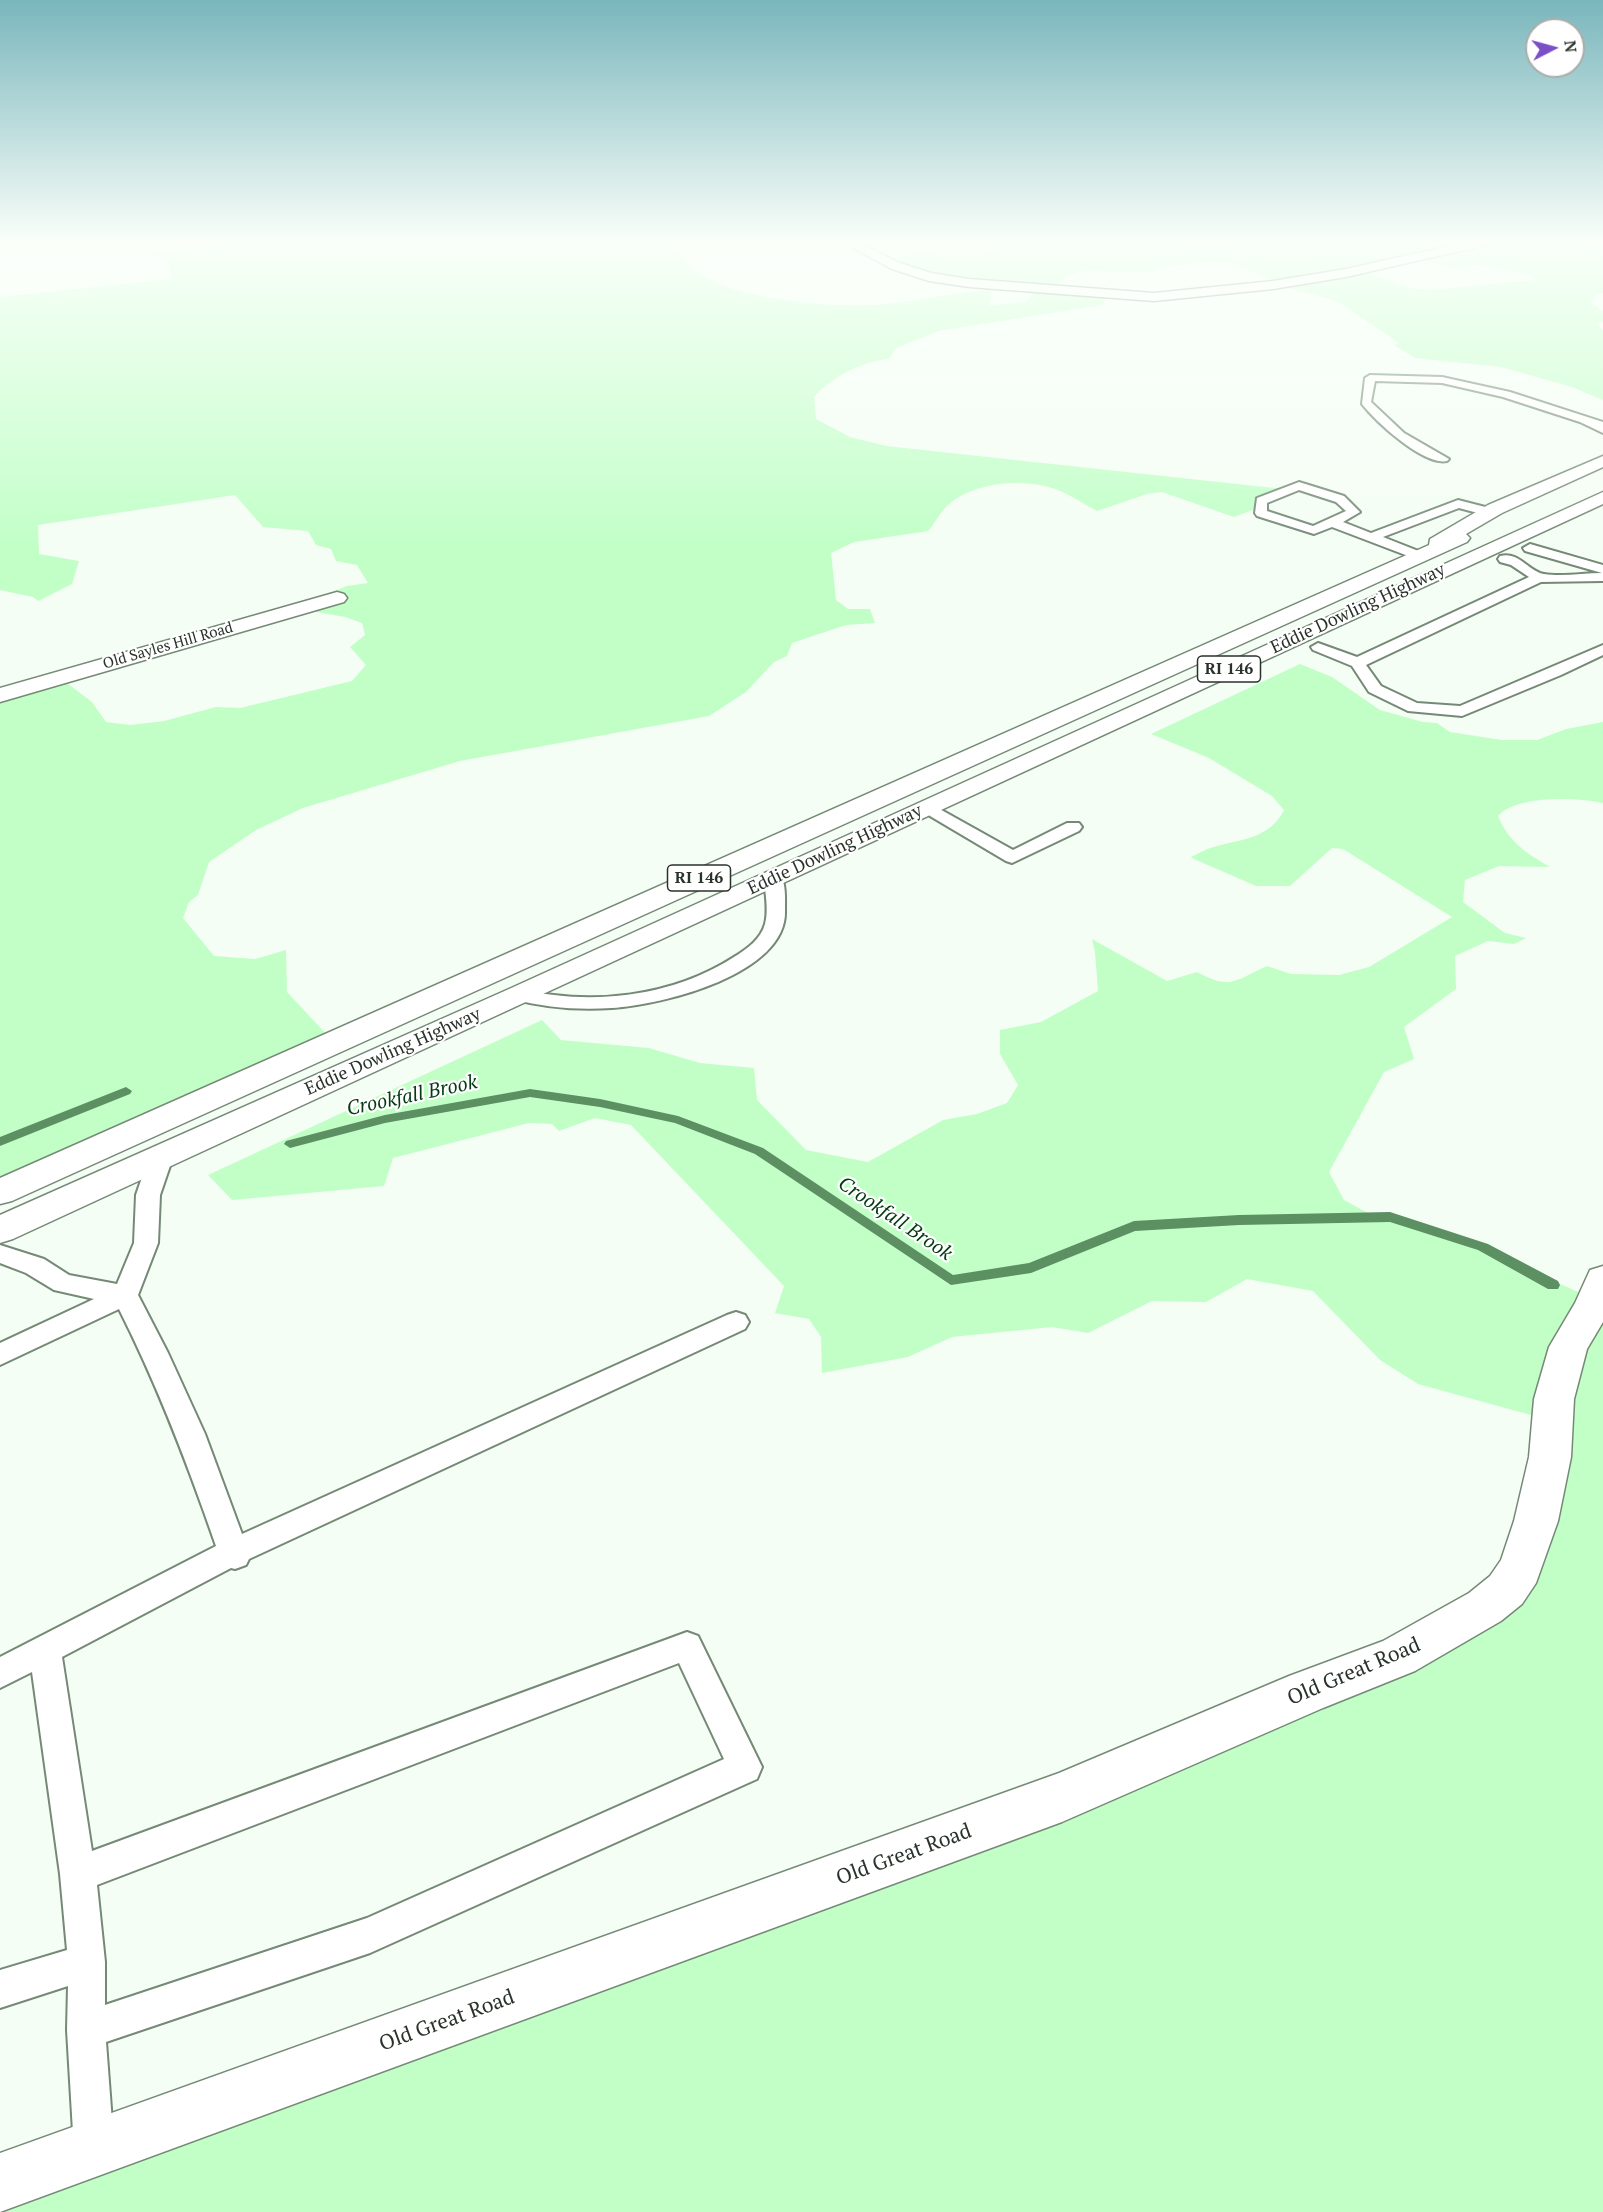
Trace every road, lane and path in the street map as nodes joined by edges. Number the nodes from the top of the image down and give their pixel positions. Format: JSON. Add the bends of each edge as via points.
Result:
{"nodes":[{"id":1,"x":1584,"y":420,"type":"junction"},
{"id":2,"x":1603,"y":425,"type":"edge"},
{"id":3,"x":1603,"y":430,"type":"edge"},
{"id":4,"x":1443,"y":459,"type":"dead end"},
{"id":5,"x":1603,"y":461,"type":"edge"},
{"id":6,"x":1603,"y":475,"type":"edge"},
{"id":7,"x":1603,"y":497,"type":"edge"},
{"id":8,"x":1490,"y":513,"type":"junction"},
{"id":9,"x":1603,"y":513,"type":"edge"},
{"id":10,"x":1332,"y":522,"type":"junction"},
{"id":11,"x":1372,"y":537,"type":"junction"},
{"id":12,"x":1530,"y":548,"type":"junction"},
{"id":13,"x":1505,"y":559,"type":"junction"},
{"id":14,"x":1408,"y":560,"type":"junction"},
{"id":15,"x":1603,"y":569,"type":"edge"},
{"id":16,"x":1603,"y":577,"type":"edge"},
{"id":17,"x":1539,"y":578,"type":"junction"},
{"id":18,"x":337,"y":598,"type":"dead end"},
{"id":19,"x":1318,"y":647,"type":"junction"},
{"id":20,"x":1603,"y":649,"type":"edge"},
{"id":21,"x":1357,"y":663,"type":"junction"},
{"id":22,"x":0,"y":695,"type":"edge"},
{"id":23,"x":936,"y":812,"type":"junction"},
{"id":24,"x":1073,"y":826,"type":"dead end"},
{"id":25,"x":854,"y":840,"type":"junction"},
{"id":26,"x":773,"y":878,"type":"junction"},
{"id":27,"x":520,"y":995,"type":"junction"},
{"id":28,"x":161,"y":1156,"type":"junction"},
{"id":29,"x":0,"y":1192,"type":"edge"},
{"id":30,"x":0,"y":1230,"type":"edge"},
{"id":31,"x":0,"y":1254,"type":"edge"},
{"id":32,"x":1598,"y":1293,"type":"edge"},
{"id":33,"x":125,"y":1295,"type":"junction"},
{"id":34,"x":736,"y":1322,"type":"dead end"},
{"id":35,"x":0,"y":1355,"type":"edge"},
{"id":36,"x":234,"y":1554,"type":"junction"},
{"id":37,"x":45,"y":1648,"type":"junction"},
{"id":38,"x":0,"y":1673,"type":"edge"},
{"id":39,"x":78,"y":1874,"type":"junction"},
{"id":40,"x":87,"y":1962,"type":"junction"},
{"id":41,"x":0,"y":1989,"type":"edge"},
{"id":42,"x":86,"y":2030,"type":"junction"},
{"id":43,"x":94,"y":2149,"type":"junction"},
{"id":44,"x":0,"y":2182,"type":"edge"}],
"edges":[{"from":1,"to":2,"type":"lane"},
{"from":1,"to":3,"type":"lane"},
{"from":1,"to":4,"type":"lane","via":[[1506,394],[1453,382],[1370,378],[1366,402],[1378,417],[1415,447]]},
{"from":5,"to":8,"type":"main road"},
{"from":6,"to":14,"type":"main road","name":"Eddie Dowling Highway","number":"RI 146"},
{"from":7,"to":25,"type":"main road","name":"Eddie Dowling Highway","number":"RI 146"},
{"from":8,"to":11,"type":"lane","via":[[1458,504]]},
{"from":8,"to":14,"type":"main road"},
{"from":9,"to":12,"type":"main road"},
{"from":10,"to":10,"type":"lane","via":[[1314,530],[1261,513],[1261,501],[1299,486],[1340,499],[1354,512]]},
{"from":10,"to":11,"type":"lane"},
{"from":11,"to":14,"type":"lane"},
{"from":12,"to":13,"type":"main road"},
{"from":12,"to":15,"type":"lane"},
{"from":13,"to":17,"type":"lane"},
{"from":13,"to":19,"type":"main road"},
{"from":14,"to":29,"type":"main road","name":"Eddie Dowling Highway","number":"RI 146"},
{"from":16,"to":17,"type":"lane"},
{"from":17,"to":21,"type":"lane"},
{"from":18,"to":22,"type":"main road","name":"Old Sayles Hill Road"},
{"from":19,"to":21,"type":"lane"},
{"from":19,"to":23,"type":"main road","via":[[1157,724],[1025,781]]},
{"from":20,"to":21,"type":"lane","via":[[1462,711],[1414,708],[1375,689]]},
{"from":23,"to":24,"type":"lane","via":[[1012,857]]},
{"from":23,"to":25,"type":"main road"},
{"from":25,"to":26,"type":"main road","name":"Eddie Dowling Highway","number":"RI 146"},
{"from":26,"to":27,"type":"main road","name":"Eddie Dowling Highway","number":"RI 146"},
{"from":26,"to":27,"type":"lane","via":[[775,925],[760,948],[745,961],[647,998],[564,1001]]},
{"from":27,"to":28,"type":"main road","name":"Eddie Dowling Highway","number":"RI 146"},
{"from":28,"to":30,"type":"main road","name":"Eddie Dowling Highway","number":"RI 146"},
{"from":28,"to":33,"type":"lane","via":[[148,1195],[146,1243]]},
{"from":31,"to":33,"type":"lane","via":[[35,1266],[63,1283]]},
{"from":32,"to":43,"type":"main road","name":"Old Great Road","via":[[1568,1347],[1554,1399],[1550,1457],[1536,1521],[1520,1569],[1506,1590],[1485,1607],[1400,1656],[1062,1797]]},
{"from":33,"to":35,"type":"lane"},
{"from":33,"to":36,"type":"lane","via":[[191,1434]]},
{"from":34,"to":36,"type":"lane"},
{"from":36,"to":37,"type":"lane"},
{"from":37,"to":38,"type":"lane"},
{"from":37,"to":39,"type":"lane"},
{"from":39,"to":40,"type":"lane"},
{"from":39,"to":42,"type":"lane","via":[[687,1646],[745,1767],[370,1935]]},
{"from":40,"to":41,"type":"lane"},
{"from":40,"to":42,"type":"lane"},
{"from":42,"to":43,"type":"lane"},
{"from":43,"to":44,"type":"main road","name":"Old Great Road"}]}
